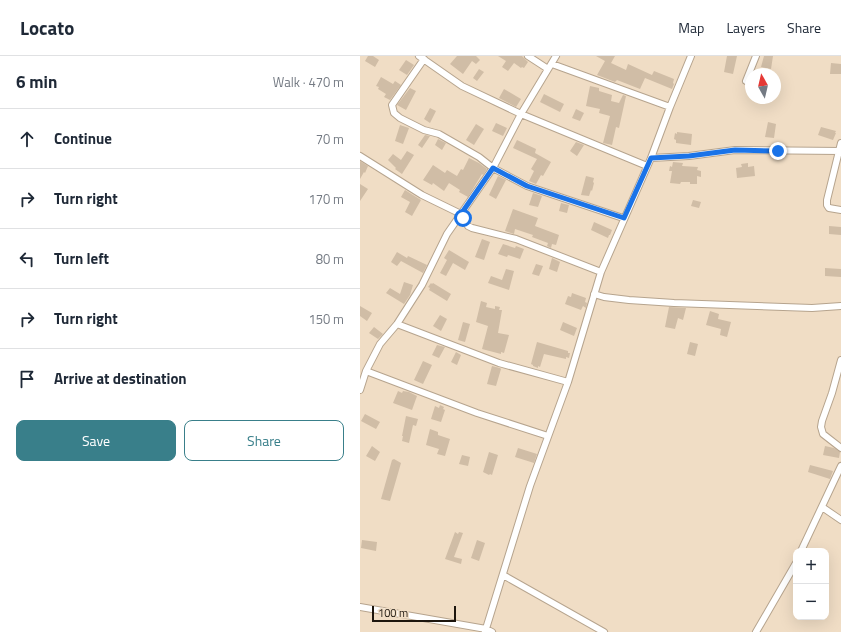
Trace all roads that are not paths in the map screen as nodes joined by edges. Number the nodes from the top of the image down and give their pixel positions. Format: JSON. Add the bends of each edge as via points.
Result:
{"nodes":[{"id":1,"x":528,"y":56,"type":"edge"},
{"id":2,"x":556,"y":56,"type":"edge"},
{"id":3,"x":691,"y":56,"type":"edge"},
{"id":4,"x":756,"y":56,"type":"edge"},
{"id":5,"x":421,"y":58,"type":"edge"},
{"id":6,"x":550,"y":66,"type":"junction"},
{"id":7,"x":751,"y":68,"type":"edge"},
{"id":8,"x":670,"y":107,"type":"junction"},
{"id":9,"x":521,"y":114,"type":"junction"},
{"id":10,"x":841,"y":143,"type":"edge"},
{"id":11,"x":840,"y":151,"type":"edge"},
{"id":12,"x":360,"y":156,"type":"edge"},
{"id":13,"x":651,"y":158,"type":"junction"},
{"id":14,"x":647,"y":166,"type":"junction"},
{"id":15,"x":493,"y":168,"type":"junction"},
{"id":16,"x":841,"y":210,"type":"edge"},
{"id":17,"x":461,"y":214,"type":"junction"},
{"id":18,"x":624,"y":218,"type":"junction"},
{"id":19,"x":600,"y":272,"type":"junction"},
{"id":20,"x":594,"y":294,"type":"junction"},
{"id":21,"x":841,"y":306,"type":"edge"},
{"id":22,"x":397,"y":324,"type":"junction"},
{"id":23,"x":841,"y":360,"type":"edge"},
{"id":24,"x":366,"y":371,"type":"junction"},
{"id":25,"x":568,"y":382,"type":"junction"},
{"id":26,"x":360,"y":390,"type":"edge"},
{"id":27,"x":548,"y":436,"type":"junction"},
{"id":28,"x":841,"y":448,"type":"edge"},
{"id":29,"x":841,"y":466,"type":"edge"},
{"id":30,"x":822,"y":507,"type":"junction"},
{"id":31,"x":841,"y":520,"type":"edge"},
{"id":32,"x":802,"y":548,"type":"edge"},
{"id":33,"x":793,"y":568,"type":"edge"},
{"id":34,"x":502,"y":575,"type":"junction"},
{"id":35,"x":360,"y":607,"type":"edge"},
{"id":36,"x":486,"y":630,"type":"edge"},
{"id":37,"x":492,"y":632,"type":"edge"},
{"id":38,"x":604,"y":632,"type":"edge"},
{"id":39,"x":756,"y":632,"type":"edge"}],
"edges":[{"from":1,"to":6,"type":"street"},
{"from":2,"to":6,"type":"street"},
{"from":3,"to":8,"type":"street"},
{"from":4,"to":7,"type":"street"},
{"from":5,"to":9,"type":"street","via":[[462,86]]},
{"from":5,"to":15,"type":"street","via":[[392,105],[394,112],[400,118],[455,143]]},
{"from":6,"to":8,"type":"street"},
{"from":6,"to":9,"type":"street"},
{"from":8,"to":13,"type":"street"},
{"from":9,"to":14,"type":"street"},
{"from":9,"to":15,"type":"street"},
{"from":10,"to":11,"type":"street"},
{"from":11,"to":13,"type":"street","via":[[735,150]]},
{"from":11,"to":16,"type":"street","via":[[827,205],[829,208]]},
{"from":12,"to":17,"type":"street","via":[[422,195]]},
{"from":13,"to":14,"type":"street"},
{"from":14,"to":18,"type":"street"},
{"from":15,"to":17,"type":"street"},
{"from":15,"to":18,"type":"street","via":[[527,186]]},
{"from":17,"to":19,"type":"street","via":[[472,228],[516,239]]},
{"from":17,"to":22,"type":"street","via":[[447,234],[422,285]]},
{"from":18,"to":19,"type":"street"},
{"from":19,"to":20,"type":"street"},
{"from":20,"to":21,"type":"street","via":[[629,300],[682,303],[812,308]]},
{"from":20,"to":25,"type":"street"},
{"from":22,"to":24,"type":"street","via":[[380,344]]},
{"from":22,"to":25,"type":"street","via":[[499,363]]},
{"from":23,"to":28,"type":"street","via":[[821,427],[824,434]]},
{"from":24,"to":26,"type":"street"},
{"from":24,"to":27,"type":"street"},
{"from":25,"to":27,"type":"street"},
{"from":27,"to":34,"type":"street"},
{"from":29,"to":30,"type":"street"},
{"from":30,"to":31,"type":"street"},
{"from":30,"to":32,"type":"street"},
{"from":33,"to":39,"type":"street"},
{"from":34,"to":36,"type":"street"},
{"from":34,"to":38,"type":"street"},
{"from":35,"to":36,"type":"street"},
{"from":36,"to":37,"type":"street"}]}
